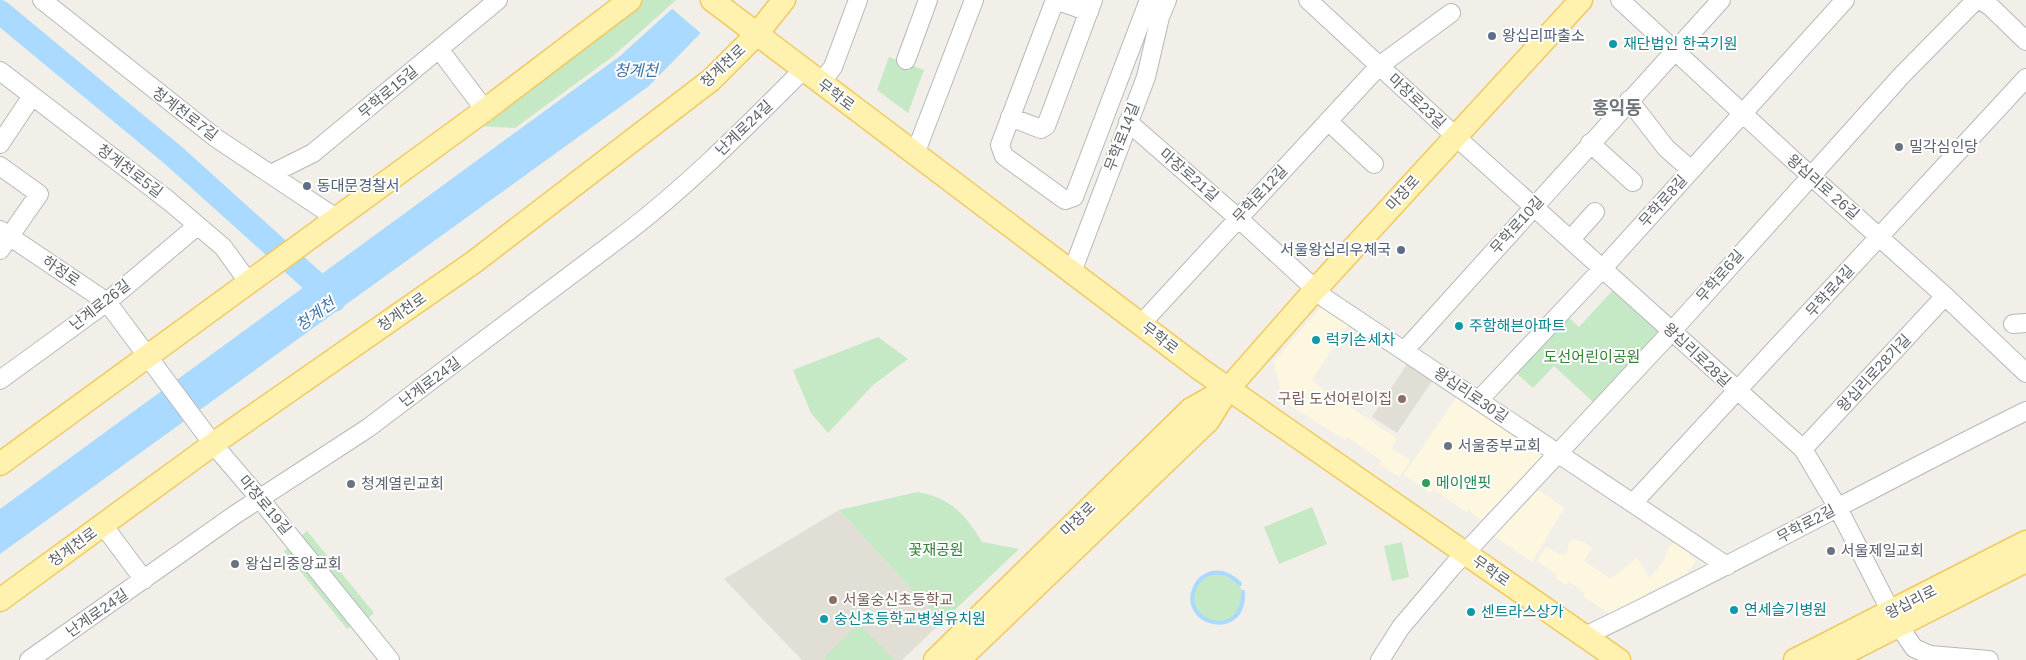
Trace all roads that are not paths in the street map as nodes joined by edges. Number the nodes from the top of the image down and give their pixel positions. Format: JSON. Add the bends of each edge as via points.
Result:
{"nodes":[{"id":1,"x":42,"y":0,"type":"edge"},
{"id":2,"x":498,"y":0,"type":"edge"},
{"id":3,"x":630,"y":0,"type":"edge"},
{"id":4,"x":712,"y":0,"type":"edge"},
{"id":5,"x":784,"y":0,"type":"edge"},
{"id":6,"x":858,"y":0,"type":"edge"},
{"id":7,"x":928,"y":0,"type":"edge"},
{"id":8,"x":974,"y":0,"type":"edge"},
{"id":9,"x":1055,"y":0,"type":"edge"},
{"id":10,"x":1149,"y":0,"type":"edge"},
{"id":11,"x":1167,"y":0,"type":"edge"},
{"id":12,"x":1308,"y":0,"type":"edge"},
{"id":13,"x":1580,"y":0,"type":"edge"},
{"id":14,"x":1620,"y":0,"type":"edge"},
{"id":15,"x":1720,"y":0,"type":"edge"},
{"id":16,"x":1845,"y":0,"type":"edge"},
{"id":17,"x":1976,"y":0,"type":"edge"},
{"id":18,"x":1980,"y":0,"type":"edge"},
{"id":19,"x":1091,"y":6,"type":"edge"},
{"id":20,"x":1451,"y":13,"type":"dead end"},
{"id":21,"x":749,"y":29,"type":"junction"},
{"id":22,"x":2026,"y":41,"type":"edge"},
{"id":23,"x":438,"y":49,"type":"junction"},
{"id":24,"x":1675,"y":49,"type":"junction"},
{"id":25,"x":906,"y":60,"type":"dead end"},
{"id":26,"x":1379,"y":66,"type":"junction"},
{"id":27,"x":803,"y":70,"type":"junction"},
{"id":28,"x":0,"y":71,"type":"edge"},
{"id":29,"x":2026,"y":78,"type":"edge"},
{"id":30,"x":821,"y":84,"type":"junction"},
{"id":31,"x":32,"y":96,"type":"junction"},
{"id":32,"x":1629,"y":100,"type":"junction"},
{"id":33,"x":485,"y":110,"type":"junction"},
{"id":34,"x":1743,"y":113,"type":"junction"},
{"id":35,"x":1010,"y":117,"type":"junction"},
{"id":36,"x":1328,"y":121,"type":"junction"},
{"id":37,"x":1128,"y":122,"type":"junction"},
{"id":38,"x":1455,"y":136,"type":"junction"},
{"id":39,"x":1590,"y":143,"type":"junction"},
{"id":40,"x":0,"y":144,"type":"edge"},
{"id":41,"x":915,"y":154,"type":"junction"},
{"id":42,"x":1374,"y":164,"type":"dead end"},
{"id":43,"x":0,"y":166,"type":"edge"},
{"id":44,"x":1692,"y":170,"type":"junction"},
{"id":45,"x":271,"y":174,"type":"junction"},
{"id":46,"x":1811,"y":176,"type":"junction"},
{"id":47,"x":1633,"y":182,"type":"dead end"},
{"id":48,"x":1534,"y":206,"type":"junction"},
{"id":49,"x":1596,"y":212,"type":"dead end"},
{"id":50,"x":1238,"y":218,"type":"junction"},
{"id":51,"x":332,"y":222,"type":"junction"},
{"id":52,"x":197,"y":226,"type":"junction"},
{"id":53,"x":1880,"y":236,"type":"junction"},
{"id":54,"x":3,"y":239,"type":"edge"},
{"id":55,"x":1571,"y":239,"type":"junction"},
{"id":56,"x":1603,"y":268,"type":"junction"},
{"id":57,"x":1072,"y":272,"type":"junction"},
{"id":58,"x":249,"y":284,"type":"junction"},
{"id":59,"x":1315,"y":290,"type":"junction"},
{"id":60,"x":1945,"y":296,"type":"junction"},
{"id":61,"x":107,"y":302,"type":"junction"},
{"id":62,"x":1141,"y":324,"type":"junction"},
{"id":63,"x":1672,"y":331,"type":"junction"},
{"id":64,"x":1405,"y":350,"type":"junction"},
{"id":65,"x":152,"y":362,"type":"junction"},
{"id":66,"x":2026,"y":373,"type":"edge"},
{"id":67,"x":0,"y":380,"type":"edge"},
{"id":68,"x":1228,"y":389,"type":"junction"},
{"id":69,"x":1738,"y":392,"type":"junction"},
{"id":70,"x":1479,"y":400,"type":"junction"},
{"id":71,"x":2026,"y":411,"type":"edge"},
{"id":72,"x":210,"y":440,"type":"junction"},
{"id":73,"x":1803,"y":450,"type":"junction"},
{"id":74,"x":1559,"y":454,"type":"junction"},
{"id":75,"x":0,"y":464,"type":"edge"},
{"id":76,"x":260,"y":499,"type":"junction"},
{"id":77,"x":1633,"y":503,"type":"junction"},
{"id":78,"x":1838,"y":508,"type":"junction"},
{"id":79,"x":103,"y":525,"type":"junction"},
{"id":80,"x":2026,"y":542,"type":"edge"},
{"id":81,"x":1465,"y":553,"type":"junction"},
{"id":82,"x":2026,"y":561,"type":"edge"},
{"id":83,"x":1727,"y":566,"type":"junction"},
{"id":84,"x":144,"y":580,"type":"junction"},
{"id":85,"x":0,"y":600,"type":"edge"},
{"id":86,"x":1895,"y":619,"type":"junction"},
{"id":87,"x":1585,"y":636,"type":"junction"},
{"id":88,"x":1843,"y":657,"type":"edge"},
{"id":89,"x":29,"y":660,"type":"edge"},
{"id":90,"x":390,"y":660,"type":"edge"},
{"id":91,"x":935,"y":660,"type":"edge"},
{"id":92,"x":959,"y":660,"type":"edge"},
{"id":93,"x":1380,"y":660,"type":"edge"},
{"id":94,"x":1619,"y":660,"type":"edge"},
{"id":95,"x":1795,"y":660,"type":"edge"},
{"id":96,"x":1989,"y":660,"type":"edge"}],
"edges":[{"from":1,"to":45,"type":"street","name":"청계천로7길","via":[[216,138]]},
{"from":2,"to":23,"type":"street","name":"무학로15길"},
{"from":3,"to":33,"type":"main road"},
{"from":4,"to":21,"type":"main road","name":"무학로"},
{"from":5,"to":21,"type":"main road","name":"청계천로"},
{"from":6,"to":30,"type":"street","via":[[833,66]]},
{"from":7,"to":25,"type":"street"},
{"from":8,"to":41,"type":"street"},
{"from":9,"to":19,"type":"street"},
{"from":9,"to":35,"type":"street"},
{"from":10,"to":35,"type":"street","via":[[1074,197],[1065,200],[1004,156],[1000,145]]},
{"from":11,"to":37,"type":"street","name":"무학로14길","via":[[1146,77]]},
{"from":12,"to":26,"type":"street","name":"마장로23길"},
{"from":13,"to":38,"type":"main road","name":"마장로"},
{"from":14,"to":24,"type":"street","name":"왕십리로 26길"},
{"from":15,"to":24,"type":"street","name":"무학로10길"},
{"from":16,"to":34,"type":"street","name":"무학로8길"},
{"from":17,"to":46,"type":"street","name":"무학로6길","via":[[1902,75]]},
{"from":18,"to":22,"type":"street"},
{"from":19,"to":35,"type":"street","via":[[1046,126],[1041,129]]},
{"from":20,"to":26,"type":"street","name":"마장로23길"},
{"from":21,"to":27,"type":"main road","name":"무학로"},
{"from":21,"to":72,"type":"main road","name":"청계천로","via":[[711,80],[474,262]]},
{"from":23,"to":33,"type":"street"},
{"from":23,"to":45,"type":"street","name":"무학로15길","via":[[313,154]]},
{"from":24,"to":32,"type":"street","name":"무학로10길"},
{"from":24,"to":34,"type":"street","name":"왕십리로 26길"},
{"from":26,"to":36,"type":"street","name":"무학로12길"},
{"from":26,"to":38,"type":"street","name":"마장로23길"},
{"from":27,"to":30,"type":"main road","name":"무학로"},
{"from":27,"to":76,"type":"street","name":"난계로24길","via":[[734,139],[644,220],[368,428]]},
{"from":28,"to":31,"type":"street","name":"청계천로5길"},
{"from":29,"to":53,"type":"street","name":"무학로4길"},
{"from":30,"to":41,"type":"main road","name":"무학로"},
{"from":31,"to":40,"type":"street"},
{"from":31,"to":52,"type":"street","name":"청계천로5길"},
{"from":32,"to":39,"type":"street","name":"무학로10길"},
{"from":32,"to":44,"type":"street","via":[[1666,148]]},
{"from":33,"to":51,"type":"main road"},
{"from":34,"to":44,"type":"street","name":"무학로8길"},
{"from":34,"to":46,"type":"street","name":"왕십리로 26길"},
{"from":36,"to":42,"type":"street"},
{"from":36,"to":50,"type":"street","name":"무학로12길"},
{"from":37,"to":50,"type":"street","name":"마장로21길"},
{"from":37,"to":57,"type":"street","name":"무학로14길"},
{"from":38,"to":48,"type":"street","name":"왕십리로28길"},
{"from":38,"to":59,"type":"main road","name":"마장로"},
{"from":39,"to":47,"type":"street"},
{"from":39,"to":48,"type":"street","name":"무학로10길"},
{"from":41,"to":57,"type":"main road","name":"무학로"},
{"from":43,"to":54,"type":"street","via":[[39,194]]},
{"from":44,"to":56,"type":"street","name":"무학로8길"},
{"from":45,"to":51,"type":"street","name":"청계천로7길"},
{"from":46,"to":53,"type":"street","name":"왕십리로 26길"},
{"from":46,"to":63,"type":"street","name":"무학로6길"},
{"from":48,"to":55,"type":"street","name":"왕십리로28길"},
{"from":48,"to":64,"type":"street","name":"무학로10길"},
{"from":49,"to":55,"type":"street"},
{"from":50,"to":59,"type":"street","name":"마장로21길"},
{"from":50,"to":62,"type":"street","name":"무학로12길"},
{"from":51,"to":58,"type":"main road"},
{"from":52,"to":58,"type":"street","name":"청계천로5길","via":[[223,248]]},
{"from":52,"to":61,"type":"street","name":"난계로26길"},
{"from":53,"to":60,"type":"street","name":"왕십리로 26길"},
{"from":53,"to":69,"type":"street","name":"무학로4길"},
{"from":54,"to":61,"type":"street","name":"하정로"},
{"from":55,"to":56,"type":"street","name":"왕십리로28길"},
{"from":56,"to":63,"type":"street","name":"왕십리로28길"},
{"from":56,"to":70,"type":"street","name":"무학로8길"},
{"from":57,"to":62,"type":"main road","name":"무학로"},
{"from":58,"to":65,"type":"main road"},
{"from":59,"to":64,"type":"street","name":"왕십리로30길"},
{"from":59,"to":68,"type":"main road","name":"마장로"},
{"from":60,"to":66,"type":"street","name":"왕십리로 26길"},
{"from":60,"to":73,"type":"street","name":"왕십리로28가길"},
{"from":61,"to":65,"type":"street","name":"하정로"},
{"from":61,"to":67,"type":"street","name":"난계로26길"},
{"from":62,"to":68,"type":"main road","name":"무학로"},
{"from":63,"to":69,"type":"street","name":"왕십리로28길"},
{"from":63,"to":74,"type":"street","name":"무학로6길"},
{"from":64,"to":70,"type":"street","name":"왕십리로30길"},
{"from":65,"to":72,"type":"street","name":"마장로19길"},
{"from":65,"to":75,"type":"main road"},
{"from":68,"to":81,"type":"main road","name":"무학로"},
{"from":68,"to":91,"type":"main road","name":"마장로","via":[[1191,409]]},
{"from":68,"to":92,"type":"main road","name":"마장로","via":[[1208,421]]},
{"from":69,"to":73,"type":"street","name":"왕십리로28길"},
{"from":69,"to":77,"type":"street","name":"무학로4길"},
{"from":70,"to":74,"type":"street","name":"왕십리로30길"},
{"from":71,"to":78,"type":"street","name":"무학로2길"},
{"from":72,"to":76,"type":"street","name":"마장로19길"},
{"from":72,"to":79,"type":"main road","name":"청계천로"},
{"from":73,"to":78,"type":"street","name":"왕십리로28길"},
{"from":74,"to":77,"type":"street","name":"왕십리로30길"},
{"from":74,"to":81,"type":"street","name":"무학로6길"},
{"from":76,"to":84,"type":"street","name":"난계로24길"},
{"from":76,"to":90,"type":"street","name":"마장로19길"},
{"from":77,"to":83,"type":"street","name":"왕십리로30길"},
{"from":78,"to":83,"type":"street","name":"무학로2길"},
{"from":78,"to":86,"type":"street","name":"왕십리로28길"},
{"from":79,"to":84,"type":"street"},
{"from":79,"to":85,"type":"main road","name":"청계천로"},
{"from":80,"to":86,"type":"main road","name":"왕십리로"},
{"from":81,"to":87,"type":"main road","name":"무학로"},
{"from":81,"to":93,"type":"street","name":"무학로6길","via":[[1401,627]]},
{"from":82,"to":86,"type":"main road","name":"왕십리로"},
{"from":83,"to":87,"type":"street","name":"무학로2길"},
{"from":84,"to":89,"type":"street","name":"난계로24길"},
{"from":86,"to":88,"type":"main road","name":"왕십리로"},
{"from":86,"to":95,"type":"main road","name":"왕십리로"},
{"from":86,"to":96,"type":"street","name":"왕십리로28길","via":[[1914,648],[1930,655]]},
{"from":87,"to":94,"type":"main road","name":"무학로"}]}
